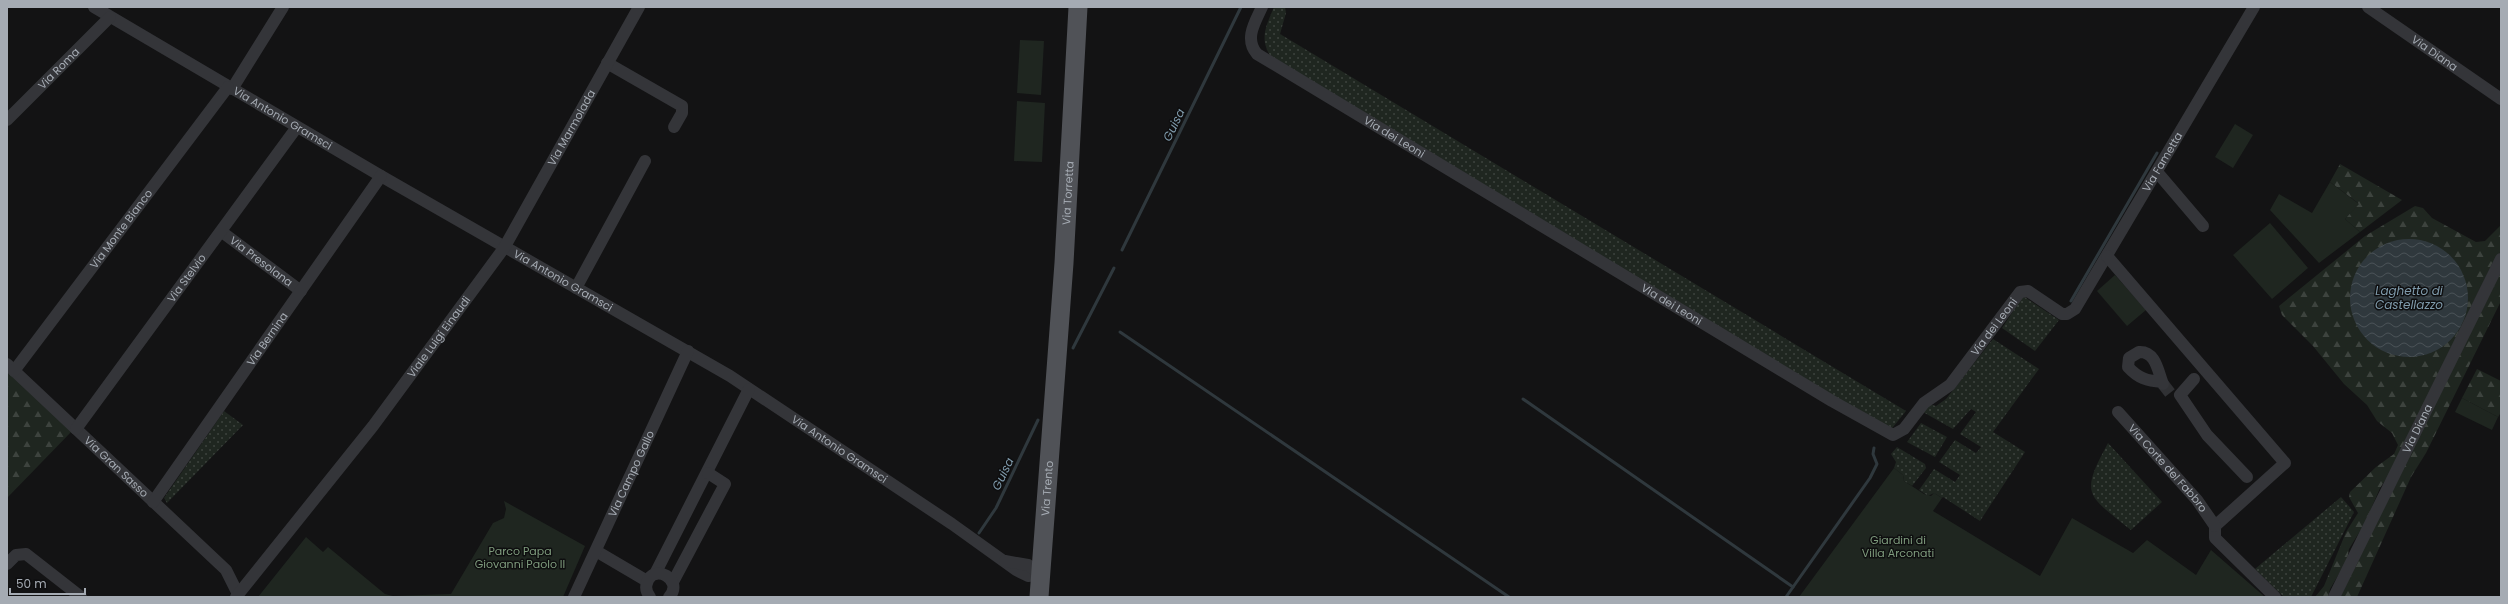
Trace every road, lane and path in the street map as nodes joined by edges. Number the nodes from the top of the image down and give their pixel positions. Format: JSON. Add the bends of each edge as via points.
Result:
{"nodes":[{"id":1,"x":94,"y":7,"type":"edge"},
{"id":2,"x":284,"y":7,"type":"edge"},
{"id":3,"x":639,"y":7,"type":"edge"},
{"id":4,"x":1078,"y":7,"type":"edge"},
{"id":5,"x":1262,"y":7,"type":"edge"},
{"id":6,"x":2254,"y":7,"type":"edge"},
{"id":7,"x":2368,"y":7,"type":"edge"},
{"id":8,"x":110,"y":17,"type":"junction"},
{"id":9,"x":607,"y":63,"type":"junction"},
{"id":10,"x":230,"y":88,"type":"junction"},
{"id":11,"x":2501,"y":100,"type":"edge"},
{"id":12,"x":7,"y":120,"type":"edge"},
{"id":13,"x":297,"y":127,"type":"junction"},
{"id":14,"x":674,"y":127,"type":"dead end"},
{"id":15,"x":646,"y":161,"type":"dead end"},
{"id":16,"x":2157,"y":172,"type":"junction"},
{"id":17,"x":381,"y":176,"type":"junction"},
{"id":18,"x":2203,"y":226,"type":"dead end"},
{"id":19,"x":222,"y":232,"type":"junction"},
{"id":20,"x":504,"y":248,"type":"junction"},
{"id":21,"x":2107,"y":256,"type":"junction"},
{"id":22,"x":2501,"y":259,"type":"edge"},
{"id":23,"x":576,"y":288,"type":"junction"},
{"id":24,"x":301,"y":291,"type":"junction"},
{"id":25,"x":2067,"y":314,"type":"joint"},
{"id":26,"x":688,"y":351,"type":"junction"},
{"id":27,"x":11,"y":368,"type":"edge"},
{"id":28,"x":2200,"y":373,"type":"junction"},
{"id":29,"x":1056,"y":379,"type":"joint"},
{"id":30,"x":749,"y":389,"type":"junction"},
{"id":31,"x":2118,"y":412,"type":"dead end"},
{"id":32,"x":76,"y":429,"type":"junction"},
{"id":33,"x":708,"y":473,"type":"junction"},
{"id":34,"x":2253,"y":484,"type":"junction"},
{"id":35,"x":153,"y":502,"type":"junction"},
{"id":36,"x":2215,"y":526,"type":"junction"},
{"id":37,"x":596,"y":551,"type":"junction"},
{"id":38,"x":7,"y":564,"type":"edge"},
{"id":39,"x":226,"y":570,"type":"junction"},
{"id":40,"x":1041,"y":574,"type":"junction"},
{"id":41,"x":651,"y":577,"type":"junction"},
{"id":42,"x":250,"y":580,"type":"junction"},
{"id":43,"x":673,"y":582,"type":"junction"},
{"id":44,"x":237,"y":596,"type":"edge"},
{"id":45,"x":81,"y":597,"type":"edge"},
{"id":46,"x":574,"y":597,"type":"edge"},
{"id":47,"x":650,"y":597,"type":"edge"},
{"id":48,"x":669,"y":597,"type":"edge"},
{"id":49,"x":1039,"y":597,"type":"edge"},
{"id":50,"x":2275,"y":597,"type":"edge"},
{"id":51,"x":2334,"y":597,"type":"edge"}],
"edges":[{"from":1,"to":8,"type":"street","name":"Via Antonio Gramsci"},
{"from":2,"to":10,"type":"street","name":"Via Monte Bianco"},
{"from":3,"to":9,"type":"street","name":"Via Marmolada"},
{"from":4,"to":29,"type":"main road","name":"Via Torretta"},
{"from":5,"to":25,"type":"street","name":"Via dei Leoni","via":[[1251,34],[1251,44],[1257,54],[1889,435],[1900,432],[1924,403],[1950,385],[2020,292],[2028,291],[2058,312]]},
{"from":6,"to":16,"type":"street","name":"Via Fametta"},
{"from":7,"to":11,"type":"street","name":"Via Diana"},
{"from":8,"to":10,"type":"street","name":"Via Antonio Gramsci"},
{"from":8,"to":12,"type":"street","name":"Via Roma"},
{"from":9,"to":14,"type":"street","via":[[682,106],[682,113]]},
{"from":9,"to":20,"type":"street","name":"Via Marmolada"},
{"from":10,"to":13,"type":"street","name":"Via Antonio Gramsci"},
{"from":10,"to":27,"type":"street","name":"Via Monte Bianco"},
{"from":13,"to":17,"type":"street","name":"Via Antonio Gramsci"},
{"from":13,"to":19,"type":"street","name":"Via Stelvio"},
{"from":15,"to":23,"type":"street"},
{"from":16,"to":18,"type":"street"},
{"from":16,"to":21,"type":"street","name":"Via Fametta"},
{"from":17,"to":20,"type":"street","name":"Via Antonio Gramsci"},
{"from":17,"to":24,"type":"street","name":"Via Bernina"},
{"from":19,"to":24,"type":"street","name":"Via Presolana"},
{"from":19,"to":32,"type":"street","name":"Via Stelvio"},
{"from":20,"to":23,"type":"street","name":"Via Antonio Gramsci"},
{"from":20,"to":42,"type":"street","name":"Viale Luigi Einaudi","via":[[373,426]]},
{"from":21,"to":25,"type":"street","name":"Via Fametta","via":[[2079,304]]},
{"from":21,"to":28,"type":"street","via":[[2160,318]]},
{"from":22,"to":51,"type":"street","name":"Via Diana"},
{"from":23,"to":26,"type":"street","name":"Via Antonio Gramsci"},
{"from":24,"to":35,"type":"street","name":"Via Bernina"},
{"from":26,"to":30,"type":"street","name":"Via Antonio Gramsci"},
{"from":26,"to":37,"type":"street","name":"Via Campo Gallo"},
{"from":27,"to":32,"type":"street","name":"Via Gran Sasso"},
{"from":28,"to":34,"type":"street","via":[[2285,463]]},
{"from":28,"to":34,"type":"street","via":[[2169,388],[2207,435]]},
{"from":29,"to":40,"type":"main road","name":"Via Trento"},
{"from":30,"to":33,"type":"street"},
{"from":30,"to":40,"type":"street","name":"Via Antonio Gramsci","via":[[1005,561],[1028,565]]},
{"from":31,"to":36,"type":"street","name":"Via Corte del Fabbro","via":[[2197,500]]},
{"from":32,"to":35,"type":"street","name":"Via Gran Sasso"},
{"from":33,"to":41,"type":"street"},
{"from":33,"to":43,"type":"street","via":[[725,484]]},
{"from":34,"to":36,"type":"street"},
{"from":35,"to":39,"type":"street","name":"Via Gran Sasso"},
{"from":36,"to":50,"type":"street","name":"Via Corte del Fabbro","via":[[2215,538]]},
{"from":37,"to":41,"type":"street"},
{"from":37,"to":46,"type":"street","name":"Via Campo Gallo"},
{"from":38,"to":45,"type":"street","via":[[22,553],[32,557]]},
{"from":39,"to":42,"type":"street","name":"Via Gran Sasso"},
{"from":39,"to":44,"type":"street","name":"Via Gran Sasso"},
{"from":40,"to":49,"type":"main road","name":"Via Trento"},
{"from":41,"to":43,"type":"street","via":[[664,573]]},
{"from":41,"to":47,"type":"street","via":[[646,590]]},
{"from":42,"to":44,"type":"street","name":"Viale Luigi Einaudi"},
{"from":43,"to":48,"type":"street","via":[[673,591]]}]}
